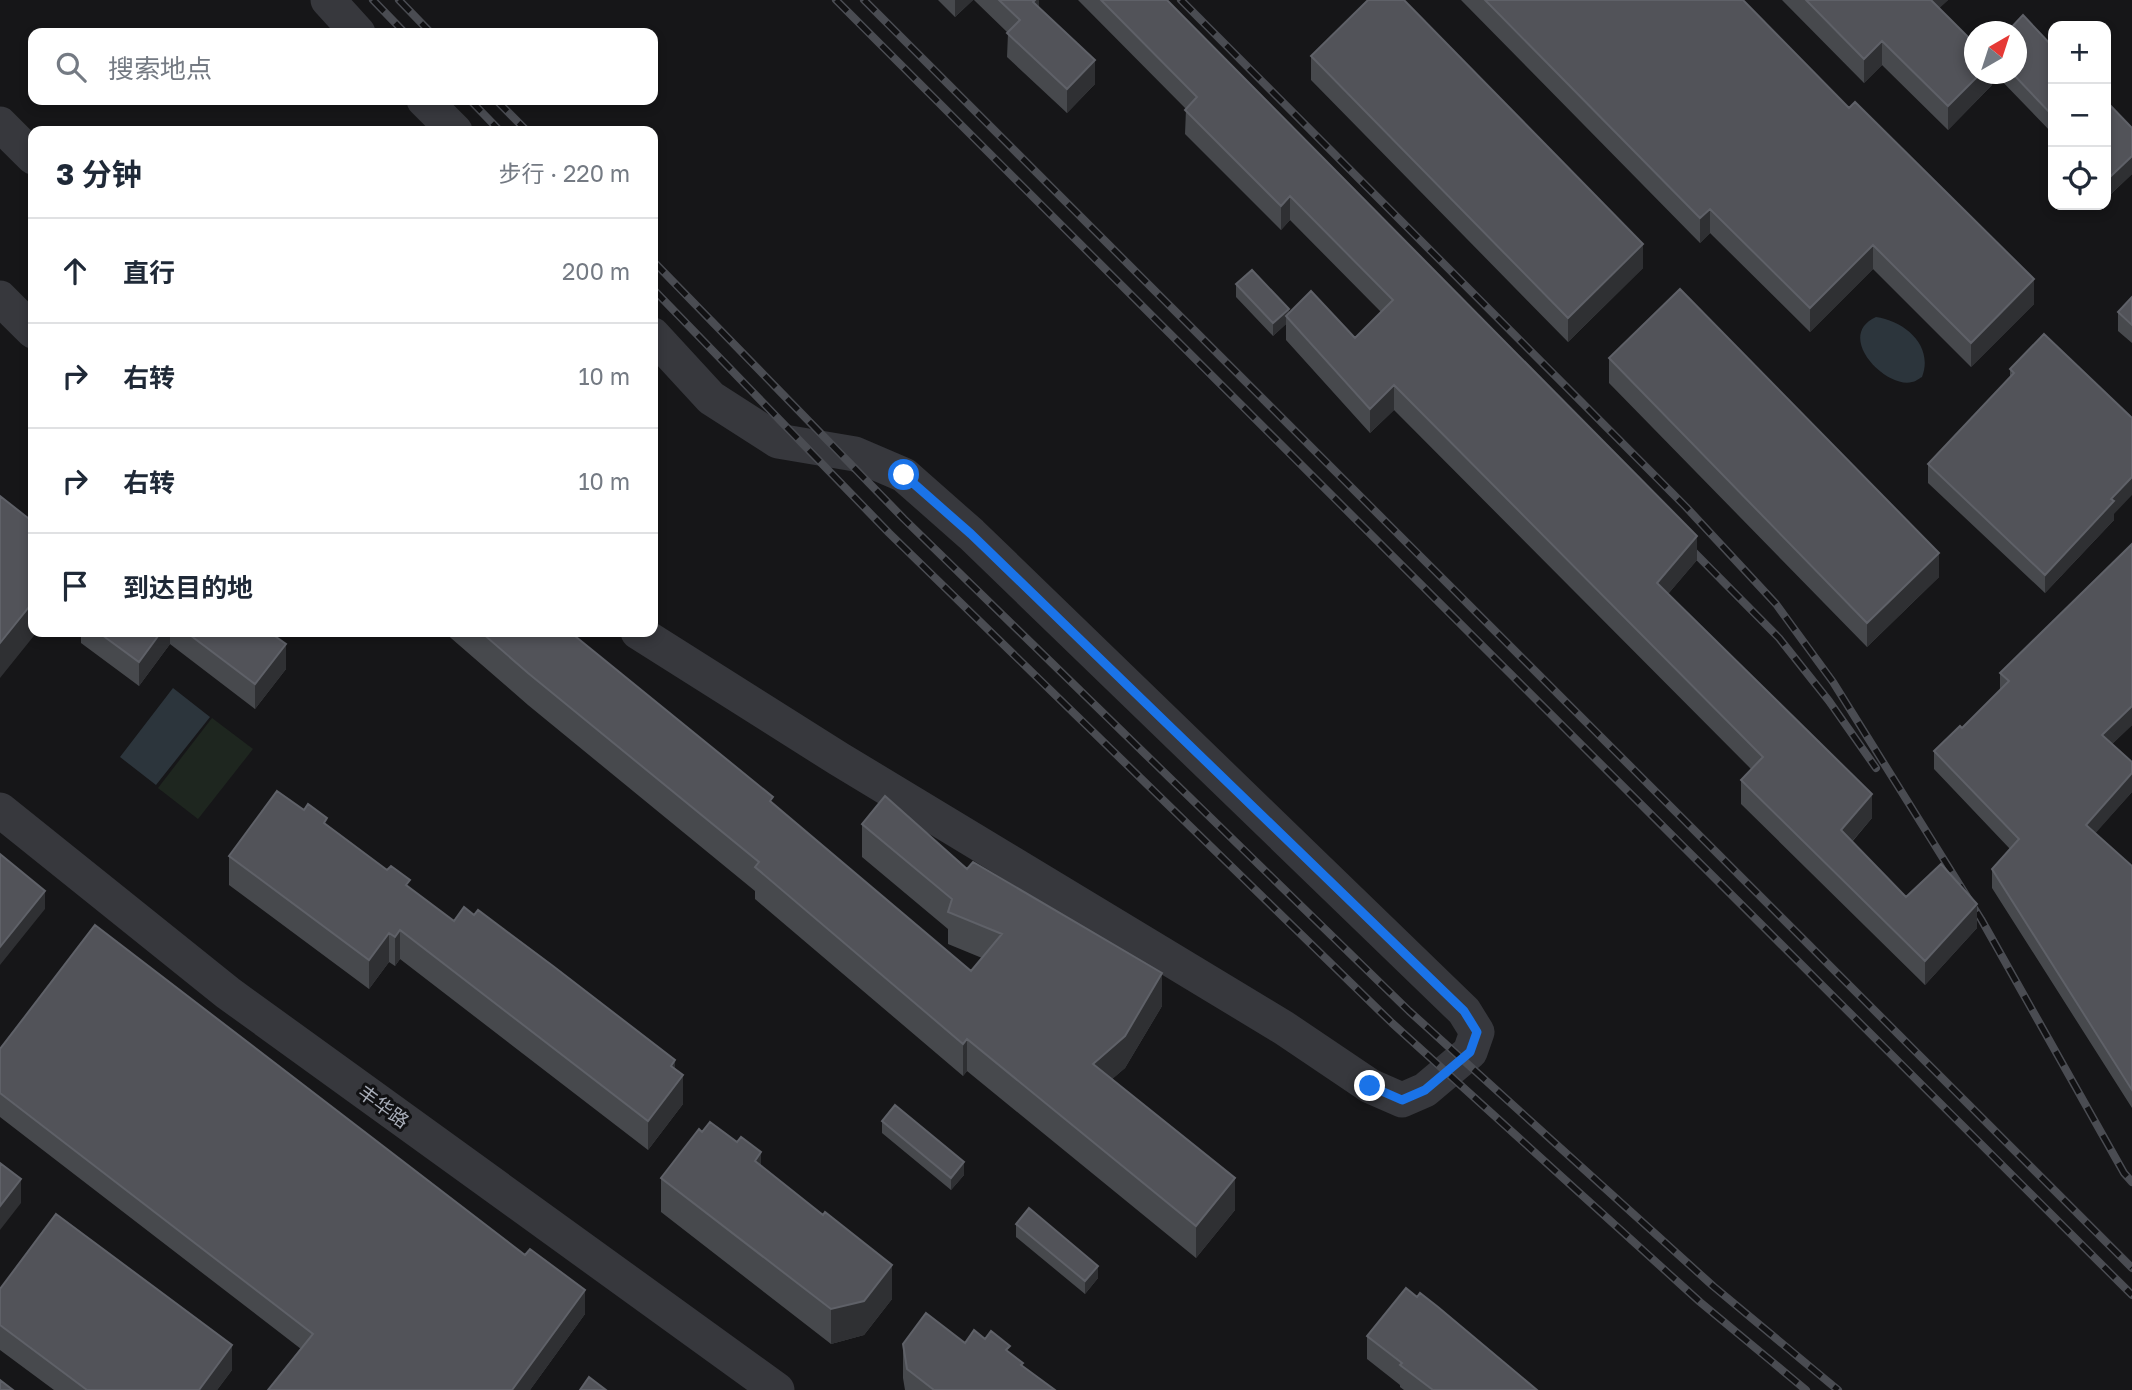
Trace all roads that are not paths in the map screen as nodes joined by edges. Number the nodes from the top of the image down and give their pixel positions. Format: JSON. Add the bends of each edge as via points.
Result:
{"nodes":[{"id":1,"x":328,"y":0,"type":"edge"},
{"id":2,"x":353,"y":28,"type":"edge"},
{"id":3,"x":429,"y":105,"type":"edge"},
{"id":4,"x":0,"y":124,"type":"edge"},
{"id":5,"x":451,"y":126,"type":"edge"},
{"id":6,"x":28,"y":152,"type":"edge"},
{"id":7,"x":0,"y":298,"type":"edge"},
{"id":8,"x":28,"y":326,"type":"edge"},
{"id":9,"x":658,"y":340,"type":"edge"},
{"id":10,"x":646,"y":637,"type":"edge"},
{"id":11,"x":0,"y":810,"type":"edge"},
{"id":12,"x":777,"y":1390,"type":"edge"}],
"edges":[{"from":1,"to":2,"type":"street"},
{"from":3,"to":5,"type":"street"},
{"from":4,"to":6,"type":"street"},
{"from":7,"to":8,"type":"street"},
{"from":9,"to":10,"type":"street","via":[[711,398],[778,441],[855,454],[904,475],[971,534],[1464,1011],[1477,1032],[1470,1052],[1425,1090],[1402,1100],[1370,1086],[1284,1028]]},
{"from":11,"to":12,"type":"street","name":"丰华路","via":[[228,993]]}]}
